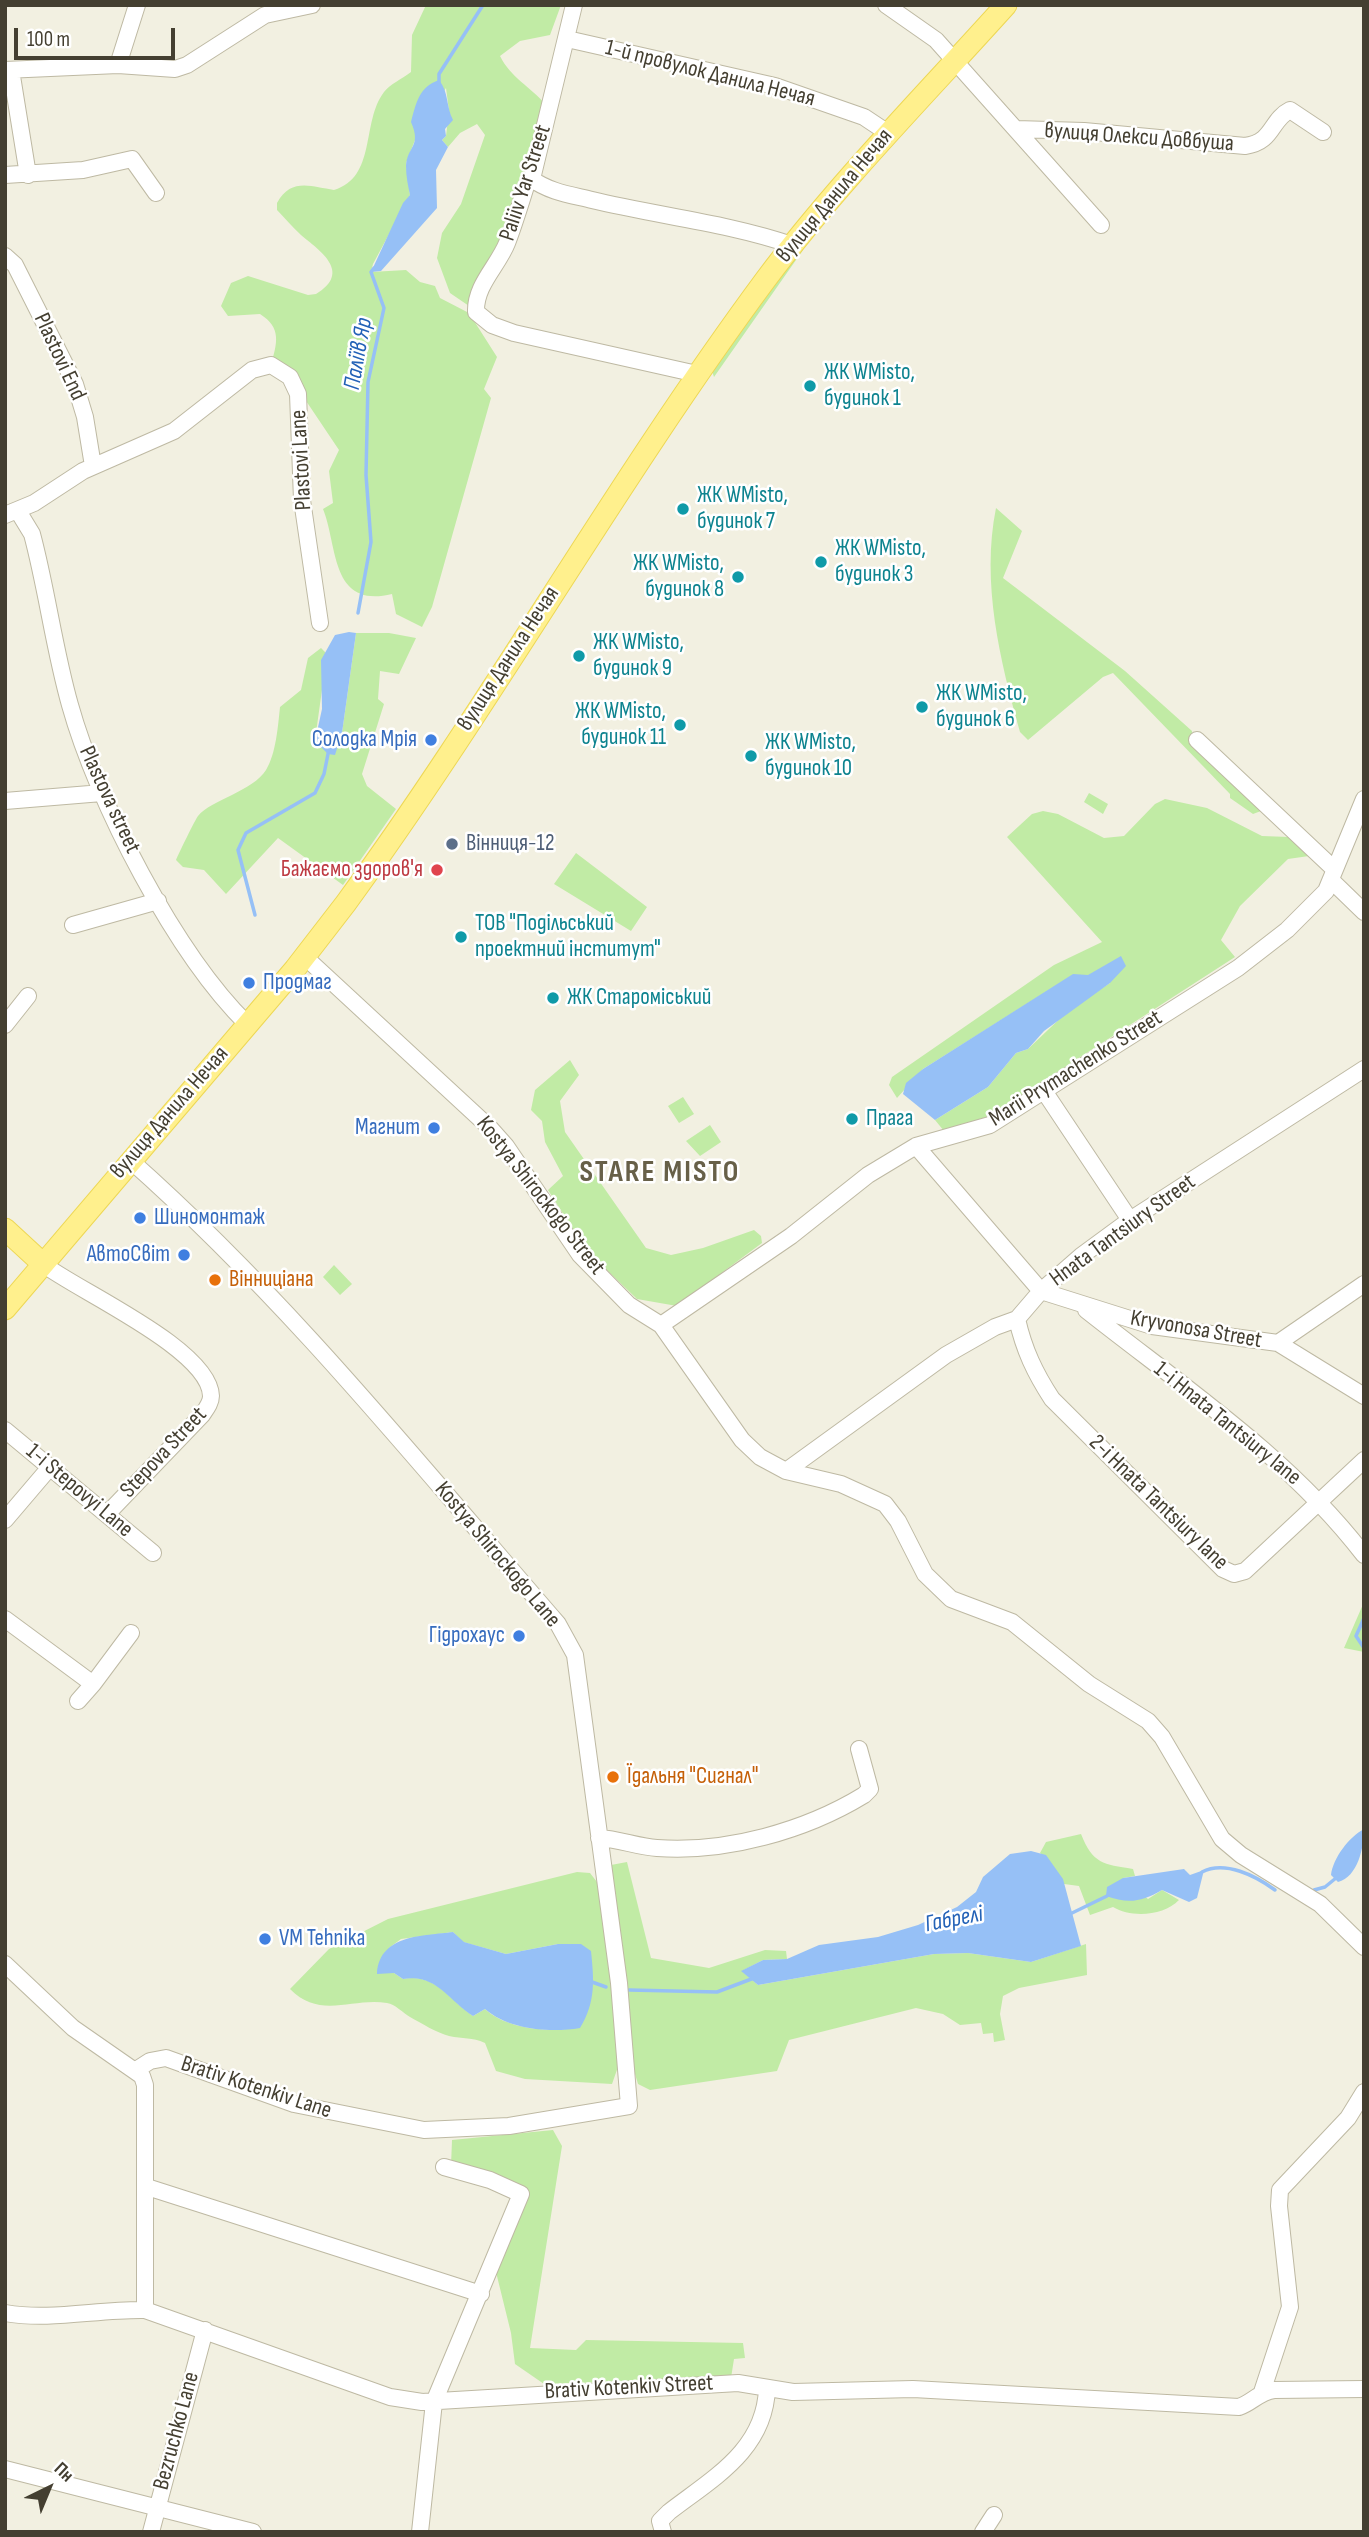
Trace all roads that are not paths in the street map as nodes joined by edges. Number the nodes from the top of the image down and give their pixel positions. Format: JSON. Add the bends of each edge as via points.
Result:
{"nodes":[{"id":1,"x":137,"y":5,"type":"edge"},
{"id":2,"x":312,"y":5,"type":"edge"},
{"id":3,"x":574,"y":5,"type":"edge"},
{"id":4,"x":886,"y":5,"type":"edge"},
{"id":5,"x":1006,"y":5,"type":"edge"},
{"id":6,"x":568,"y":39,"type":"junction"},
{"id":7,"x":956,"y":61,"type":"junction"},
{"id":8,"x":118,"y":65,"type":"junction"},
{"id":9,"x":8,"y":70,"type":"edge"},
{"id":10,"x":1016,"y":129,"type":"junction"},
{"id":11,"x":1323,"y":132,"type":"dead end"},
{"id":12,"x":888,"y":133,"type":"junction"},
{"id":13,"x":5,"y":175,"type":"edge"},
{"id":14,"x":28,"y":175,"type":"junction"},
{"id":15,"x":532,"y":179,"type":"junction"},
{"id":16,"x":156,"y":193,"type":"dead end"},
{"id":17,"x":1101,"y":225,"type":"dead end"},
{"id":18,"x":792,"y":245,"type":"junction"},
{"id":19,"x":5,"y":256,"type":"edge"},
{"id":20,"x":698,"y":374,"type":"junction"},
{"id":21,"x":93,"y":466,"type":"junction"},
{"id":22,"x":11,"y":513,"type":"edge"},
{"id":23,"x":320,"y":623,"type":"dead end"},
{"id":24,"x":1197,"y":740,"type":"dead end"},
{"id":25,"x":102,"y":793,"type":"junction"},
{"id":26,"x":1364,"y":799,"type":"edge"},
{"id":27,"x":5,"y":801,"type":"edge"},
{"id":28,"x":1337,"y":880,"type":"junction"},
{"id":29,"x":1364,"y":896,"type":"edge"},
{"id":30,"x":158,"y":901,"type":"junction"},
{"id":31,"x":1364,"y":912,"type":"edge"},
{"id":32,"x":74,"y":925,"type":"dead end"},
{"id":33,"x":304,"y":957,"type":"junction"},
{"id":34,"x":28,"y":996,"type":"dead end"},
{"id":35,"x":247,"y":1024,"type":"junction"},
{"id":36,"x":5,"y":1026,"type":"edge"},
{"id":37,"x":1364,"y":1069,"type":"edge"},
{"id":38,"x":1044,"y":1091,"type":"junction"},
{"id":39,"x":916,"y":1146,"type":"junction"},
{"id":40,"x":130,"y":1160,"type":"junction"},
{"id":41,"x":1130,"y":1220,"type":"junction"},
{"id":42,"x":5,"y":1229,"type":"edge"},
{"id":43,"x":43,"y":1264,"type":"junction"},
{"id":44,"x":1364,"y":1284,"type":"edge"},
{"id":45,"x":1041,"y":1291,"type":"junction"},
{"id":46,"x":1079,"y":1304,"type":"junction"},
{"id":47,"x":5,"y":1309,"type":"edge"},
{"id":48,"x":1017,"y":1319,"type":"junction"},
{"id":49,"x":661,"y":1325,"type":"junction"},
{"id":50,"x":1278,"y":1343,"type":"junction"},
{"id":51,"x":1364,"y":1396,"type":"edge"},
{"id":52,"x":5,"y":1430,"type":"edge"},
{"id":53,"x":1364,"y":1460,"type":"edge"},
{"id":54,"x":51,"y":1466,"type":"junction"},
{"id":55,"x":786,"y":1471,"type":"junction"},
{"id":56,"x":1318,"y":1500,"type":"junction"},
{"id":57,"x":108,"y":1513,"type":"junction"},
{"id":58,"x":5,"y":1520,"type":"edge"},
{"id":59,"x":153,"y":1553,"type":"dead end"},
{"id":60,"x":1364,"y":1555,"type":"edge"},
{"id":61,"x":5,"y":1619,"type":"edge"},
{"id":62,"x":131,"y":1633,"type":"dead end"},
{"id":63,"x":93,"y":1684,"type":"junction"},
{"id":64,"x":78,"y":1701,"type":"dead end"},
{"id":65,"x":859,"y":1749,"type":"dead end"},
{"id":66,"x":598,"y":1838,"type":"junction"},
{"id":67,"x":1364,"y":1947,"type":"edge"},
{"id":68,"x":5,"y":1964,"type":"edge"},
{"id":69,"x":136,"y":2070,"type":"junction"},
{"id":70,"x":1364,"y":2092,"type":"edge"},
{"id":71,"x":629,"y":2106,"type":"joint"},
{"id":72,"x":444,"y":2167,"type":"dead end"},
{"id":73,"x":147,"y":2187,"type":"junction"},
{"id":74,"x":481,"y":2294,"type":"junction"},
{"id":75,"x":145,"y":2310,"type":"junction"},
{"id":76,"x":5,"y":2313,"type":"edge"},
{"id":77,"x":205,"y":2330,"type":"junction"},
{"id":78,"x":767,"y":2389,"type":"junction"},
{"id":79,"x":1364,"y":2389,"type":"edge"},
{"id":80,"x":1262,"y":2392,"type":"junction"},
{"id":81,"x":434,"y":2402,"type":"junction"},
{"id":82,"x":5,"y":2469,"type":"edge"},
{"id":83,"x":156,"y":2508,"type":"junction"},
{"id":84,"x":994,"y":2515,"type":"dead end"},
{"id":85,"x":151,"y":2532,"type":"edge"},
{"id":86,"x":253,"y":2532,"type":"edge"},
{"id":87,"x":420,"y":2532,"type":"edge"},
{"id":88,"x":663,"y":2532,"type":"edge"},
{"id":89,"x":983,"y":2532,"type":"edge"}],
"edges":[{"from":1,"to":8,"type":"street"},
{"from":2,"to":8,"type":"street","via":[[265,15],[175,69]]},
{"from":3,"to":6,"type":"street","name":"Paliiv Yar Street"},
{"from":4,"to":7,"type":"street","name":"вулиця Олекси Довбуша","via":[[936,40]]},
{"from":5,"to":7,"type":"main road","name":"вулиця Данила Нечая"},
{"from":6,"to":12,"type":"street","name":"1-й провулок Данила Нечая","via":[[775,86],[864,117]]},
{"from":6,"to":15,"type":"street","name":"Paliiv Yar Street"},
{"from":7,"to":10,"type":"street","name":"вулиця Олекси Довбуша"},
{"from":7,"to":12,"type":"main road","name":"вулиця Данила Нечая"},
{"from":8,"to":9,"type":"street"},
{"from":9,"to":14,"type":"street"},
{"from":10,"to":11,"type":"street","name":"вулиця Олекси Довбуша","via":[[1245,146],[1269,135],[1290,110]]},
{"from":10,"to":17,"type":"street","name":"вулиця Олекси Довбуша"},
{"from":12,"to":18,"type":"main road","name":"вулиця Данила Нечая"},
{"from":13,"to":14,"type":"street"},
{"from":14,"to":16,"type":"street","via":[[132,159]]},
{"from":15,"to":18,"type":"street","via":[[543,188],[703,221]]},
{"from":15,"to":20,"type":"street","name":"Paliiv Yar Street","via":[[506,246],[475,303],[480,318],[514,333]]},
{"from":18,"to":20,"type":"main road","name":"вулиця Данила Нечая"},
{"from":19,"to":21,"type":"street","name":"Plastovi End","via":[[15,265],[75,384]]},
{"from":20,"to":33,"type":"main road","name":"вулиця Данила Нечая","via":[[406,816]]},
{"from":21,"to":22,"type":"street","name":"Plastovi Lane"},
{"from":21,"to":23,"type":"street","name":"Plastovi Lane","via":[[174,431],[252,370],[271,365],[284,372],[295,384],[300,402],[302,500]]},
{"from":22,"to":25,"type":"street","name":"Plastova street","via":[[32,534],[69,704]]},
{"from":24,"to":28,"type":"street"},
{"from":25,"to":27,"type":"street"},
{"from":25,"to":30,"type":"street","name":"Plastova street"},
{"from":26,"to":28,"type":"street","name":"Marii Prymachenko Street"},
{"from":28,"to":29,"type":"street"},
{"from":28,"to":31,"type":"street"},
{"from":28,"to":38,"type":"street","name":"Marii Prymachenko Street","via":[[1287,930],[1238,968]]},
{"from":30,"to":32,"type":"street"},
{"from":30,"to":35,"type":"street","name":"Plastova street","via":[[213,987]]},
{"from":33,"to":35,"type":"main road","name":"вулиця Данила Нечая"},
{"from":33,"to":49,"type":"street","name":"Kostya Shirockogo Street","via":[[472,1109],[506,1146],[580,1255],[629,1304]]},
{"from":34,"to":36,"type":"street"},
{"from":35,"to":40,"type":"main road","name":"вулиця Данила Нечая"},
{"from":37,"to":41,"type":"street","name":"Hnata Tantsiury Street"},
{"from":38,"to":39,"type":"street","name":"Marii Prymachenko Street","via":[[990,1125]]},
{"from":38,"to":41,"type":"street"},
{"from":39,"to":45,"type":"street"},
{"from":39,"to":49,"type":"street","name":"Marii Prymachenko Street","via":[[841,1194],[791,1236]]},
{"from":40,"to":43,"type":"main road","name":"вулиця Данила Нечая"},
{"from":40,"to":66,"type":"street","name":"Kostya Shirockogo Lane","via":[[319,1345],[558,1624],[575,1655],[580,1679]]},
{"from":41,"to":45,"type":"street","name":"Hnata Tantsiury Street"},
{"from":42,"to":43,"type":"main road"},
{"from":43,"to":47,"type":"main road","name":"вулиця Данила Нечая"},
{"from":43,"to":57,"type":"street","name":"Stepova Street","via":[[166,1341],[210,1390],[209,1405],[202,1415]]},
{"from":44,"to":50,"type":"street"},
{"from":45,"to":46,"type":"street","name":"Kryvonosa Street"},
{"from":45,"to":48,"type":"street","name":"Hnata Tantsiury Street"},
{"from":46,"to":50,"type":"street","name":"Kryvonosa Street","via":[[1152,1326]]},
{"from":46,"to":56,"type":"street","name":"1-i Hnata Tantsiury lane"},
{"from":48,"to":55,"type":"street","name":"Hnata Tantsiury Street","via":[[995,1326],[946,1355]]},
{"from":48,"to":56,"type":"street","name":"2-i Hnata Tantsiury lane","via":[[1033,1370],[1052,1399],[1223,1569],[1234,1574],[1245,1571]]},
{"from":49,"to":55,"type":"street","name":"Kostya Shirockogo Street","via":[[742,1440]]},
{"from":50,"to":51,"type":"street","name":"Kryvonosa Street"},
{"from":52,"to":54,"type":"street","name":"1-i Stepovyi Lane"},
{"from":53,"to":56,"type":"street","name":"2-i Hnata Tantsiury lane"},
{"from":54,"to":57,"type":"street","name":"1-i Stepovyi Lane"},
{"from":54,"to":58,"type":"street"},
{"from":55,"to":67,"type":"street","name":"Kostya Shirockogo Street","via":[[841,1484],[885,1504],[925,1574],[951,1599],[1012,1622],[1090,1684],[1148,1721],[1222,1839],[1320,1904]]},
{"from":56,"to":60,"type":"street","name":"1-i Hnata Tantsiury lane"},
{"from":57,"to":59,"type":"street","name":"1-i Stepovyi Lane"},
{"from":61,"to":63,"type":"street"},
{"from":62,"to":63,"type":"street"},
{"from":63,"to":64,"type":"street"},
{"from":65,"to":66,"type":"street","via":[[870,1789],[864,1795],[765,1838],[654,1848]]},
{"from":66,"to":71,"type":"street","name":"Kostya Shirockogo Lane","via":[[619,1983]]},
{"from":68,"to":69,"type":"street","via":[[73,2028]]},
{"from":69,"to":71,"type":"street","name":"Brativ Kotenkiv Lane","via":[[166,2058],[294,2104],[439,2131],[509,2126]]},
{"from":69,"to":73,"type":"street","name":"Brativ Kotenkiv Lane","via":[[145,2085]]},
{"from":70,"to":80,"type":"street","via":[[1348,2118],[1280,2190],[1290,2307]]},
{"from":72,"to":74,"type":"street","via":[[521,2194]]},
{"from":73,"to":74,"type":"street"},
{"from":73,"to":75,"type":"street","name":"Brativ Kotenkiv Lane"},
{"from":74,"to":81,"type":"street"},
{"from":75,"to":76,"type":"street","name":"Brativ Kotenkiv Street","via":[[45,2316]]},
{"from":75,"to":77,"type":"street","name":"Brativ Kotenkiv Street"},
{"from":77,"to":81,"type":"street","name":"Brativ Kotenkiv Street","via":[[390,2397]]},
{"from":77,"to":83,"type":"street","name":"Bezruchko Lane"},
{"from":78,"to":80,"type":"street","name":"Brativ Kotenkiv Street","via":[[913,2389],[1239,2407]]},
{"from":78,"to":81,"type":"street","name":"Brativ Kotenkiv Street","via":[[702,2383]]},
{"from":78,"to":88,"type":"street","via":[[756,2437],[738,2459],[660,2521]]},
{"from":79,"to":80,"type":"street","name":"Brativ Kotenkiv Street"},
{"from":81,"to":87,"type":"street"},
{"from":82,"to":83,"type":"street"},
{"from":83,"to":85,"type":"street","name":"Bezruchko Lane"},
{"from":83,"to":86,"type":"street"},
{"from":84,"to":89,"type":"street"}]}
